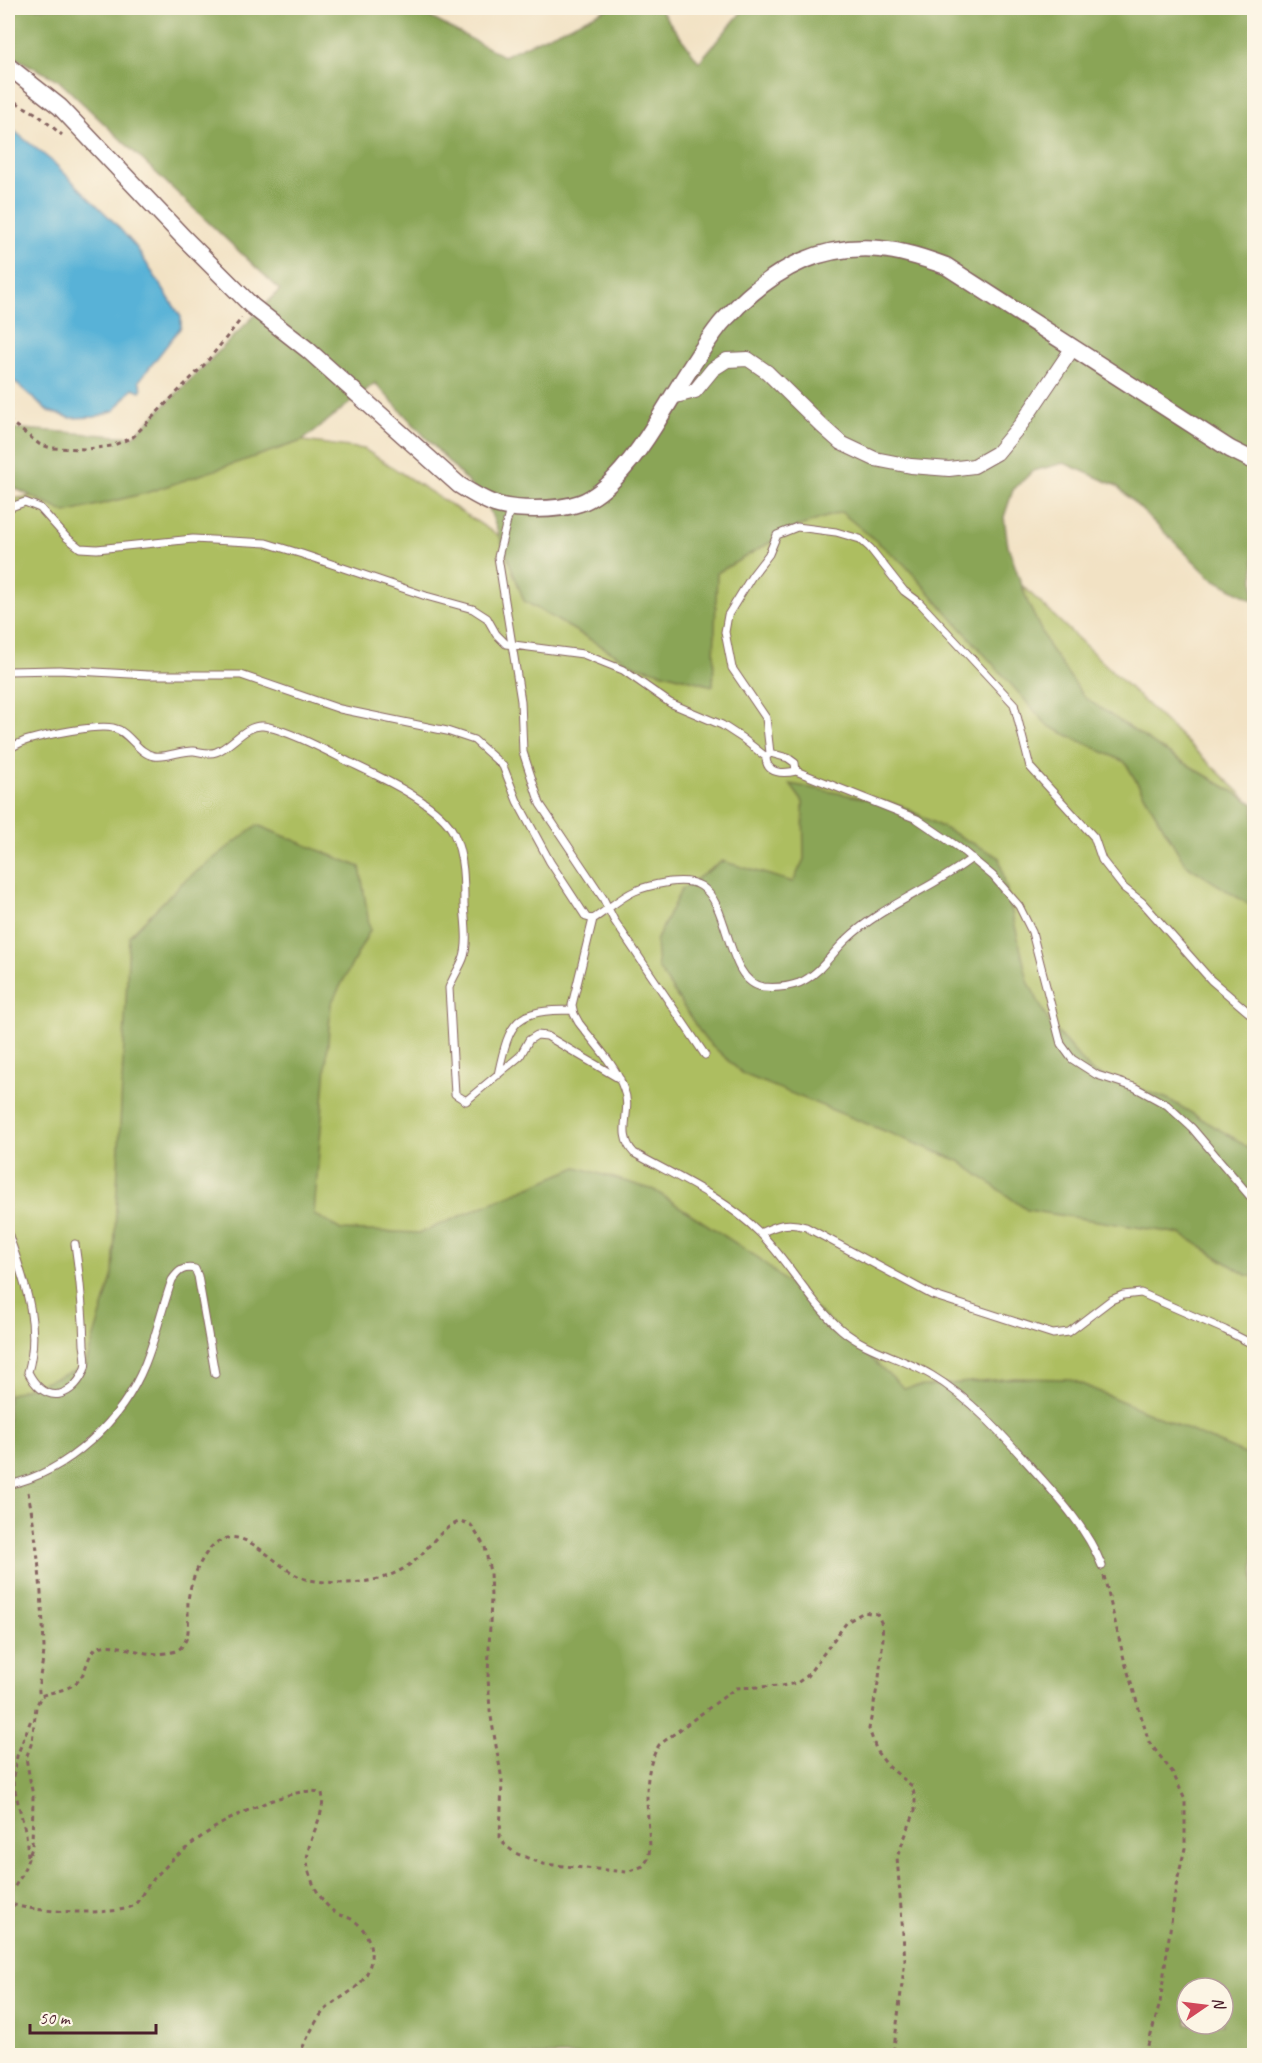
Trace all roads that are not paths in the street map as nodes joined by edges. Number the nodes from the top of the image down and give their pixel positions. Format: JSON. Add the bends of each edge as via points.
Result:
{"nodes":[{"id":1,"x":8,"y":66,"type":"edge"},
{"id":2,"x":1072,"y":349,"type":"junction"},
{"id":3,"x":672,"y":397,"type":"junction"},
{"id":4,"x":1254,"y":461,"type":"edge"},
{"id":5,"x":8,"y":508,"type":"edge"},
{"id":6,"x":510,"y":509,"type":"junction"},
{"id":7,"x":512,"y":645,"type":"junction"},
{"id":8,"x":8,"y":671,"type":"edge"},
{"id":9,"x":8,"y":749,"type":"edge"},
{"id":10,"x":768,"y":755,"type":"junction"},
{"id":11,"x":796,"y":771,"type":"junction"},
{"id":12,"x":972,"y":858,"type":"junction"},
{"id":13,"x":608,"y":908,"type":"junction"},
{"id":14,"x":593,"y":919,"type":"junction"},
{"id":15,"x":573,"y":1010,"type":"junction"},
{"id":16,"x":1254,"y":1017,"type":"edge"},
{"id":17,"x":705,"y":1055,"type":"dead end"},
{"id":18,"x":498,"y":1075,"type":"junction"},
{"id":19,"x":620,"y":1079,"type":"junction"},
{"id":20,"x":1254,"y":1201,"type":"edge"},
{"id":21,"x":8,"y":1233,"type":"edge"},
{"id":22,"x":760,"y":1233,"type":"junction"},
{"id":23,"x":75,"y":1244,"type":"dead end"},
{"id":24,"x":8,"y":1251,"type":"edge"},
{"id":25,"x":18,"y":1263,"type":"junction"},
{"id":26,"x":1254,"y":1345,"type":"edge"},
{"id":27,"x":214,"y":1374,"type":"dead end"},
{"id":28,"x":8,"y":1485,"type":"edge"},
{"id":29,"x":1102,"y":1566,"type":"road end"}],
"edges":[{"from":1,"to":6,"type":"street","via":[[60,107],[252,306],[308,350],[459,485],[487,503]]},
{"from":2,"to":3,"type":"street","via":[[946,266],[912,254],[849,249],[798,261],[758,286],[720,325]]},
{"from":2,"to":3,"type":"street","via":[[998,453],[974,466],[949,469],[875,459],[842,443],[748,359],[728,360],[712,369],[695,390]]},
{"from":2,"to":4,"type":"street"},
{"from":3,"to":6,"type":"street","via":[[637,453],[607,486],[582,503],[553,509]]},
{"from":5,"to":7,"type":"lane","via":[[25,502],[40,508],[80,548],[193,539],[266,543],[472,609],[487,618],[496,634]]},
{"from":6,"to":7,"type":"lane","via":[[498,556]]},
{"from":7,"to":10,"type":"lane","via":[[583,654],[623,670],[670,703],[722,725]]},
{"from":7,"to":13,"type":"lane","via":[[521,701],[523,752],[540,804]]},
{"from":8,"to":14,"type":"lane","via":[[241,675],[340,710],[474,740],[503,766],[550,862],[579,908]]},
{"from":9,"to":18,"type":"lane","via":[[26,740],[114,728],[154,756],[194,751],[203,754],[223,749],[250,728],[262,726],[346,761],[426,805],[454,832],[464,874],[464,958],[449,988],[456,1094],[466,1101]]},
{"from":10,"to":11,"type":"lane","via":[[788,758],[795,763]]},
{"from":10,"to":11,"type":"lane","via":[[766,763],[774,772]]},
{"from":10,"to":16,"type":"lane","via":[[766,718],[732,668],[725,632],[728,615],[769,554],[777,535],[797,527],[860,539],[904,591],[919,602],[1014,704],[1030,767],[1094,837],[1102,860],[1124,888],[1142,902],[1210,980]]},
{"from":11,"to":12,"type":"lane","via":[[917,819]]},
{"from":12,"to":13,"type":"lane","via":[[872,919],[846,940],[823,968],[800,982],[782,987],[760,987],[746,978],[714,899],[700,885],[680,881],[656,884],[637,890]]},
{"from":12,"to":20,"type":"lane","via":[[1019,906],[1032,932],[1061,1044],[1072,1059],[1097,1076],[1134,1087],[1167,1105],[1192,1128]]},
{"from":13,"to":14,"type":"lane"},
{"from":13,"to":17,"type":"lane"},
{"from":14,"to":15,"type":"lane"},
{"from":15,"to":18,"type":"lane","via":[[537,1011],[518,1020],[503,1049]]},
{"from":15,"to":19,"type":"lane"},
{"from":18,"to":19,"type":"lane","via":[[537,1035],[547,1036]]},
{"from":19,"to":22,"type":"lane","via":[[626,1093],[627,1146],[702,1191]]},
{"from":21,"to":25,"type":"lane"},
{"from":22,"to":26,"type":"lane","via":[[792,1223],[806,1227],[932,1295],[1053,1334],[1068,1332],[1111,1299],[1141,1293]]},
{"from":22,"to":29,"type":"lane","via":[[824,1314],[854,1340],[930,1374],[988,1419],[1047,1485],[1095,1549]]},
{"from":23,"to":25,"type":"lane","via":[[85,1368],[77,1383],[57,1395],[44,1392],[28,1372],[33,1319]]},
{"from":24,"to":25,"type":"lane"},
{"from":27,"to":28,"type":"lane","via":[[198,1276],[195,1269],[177,1271],[145,1365],[122,1407],[83,1447],[49,1470]]}]}
